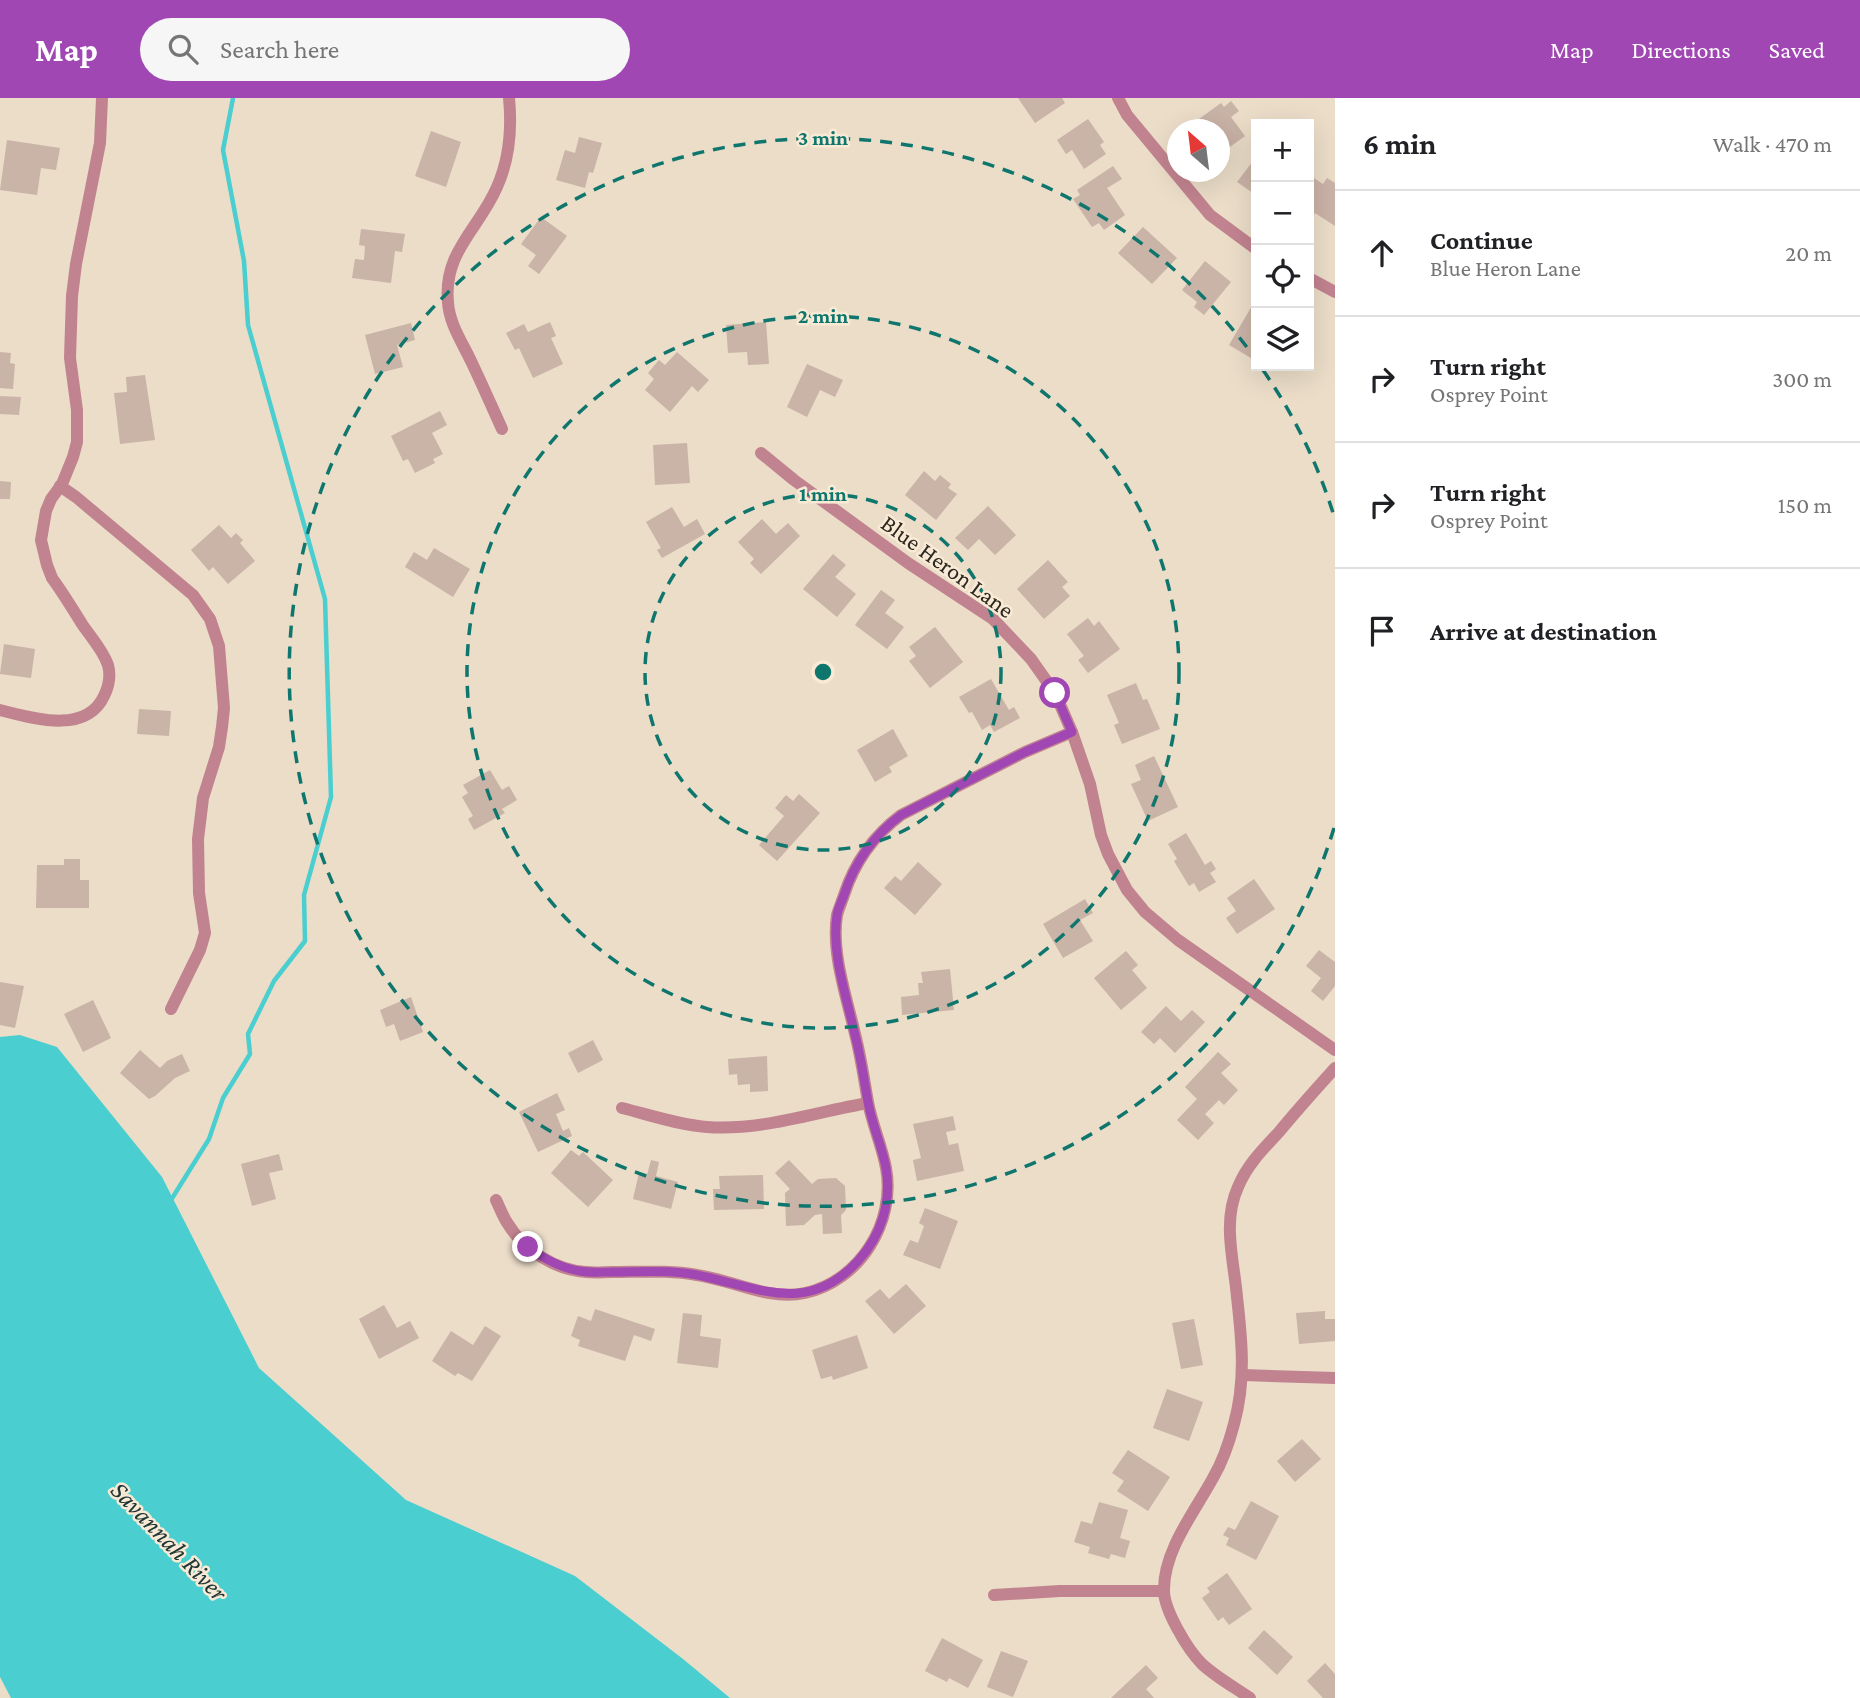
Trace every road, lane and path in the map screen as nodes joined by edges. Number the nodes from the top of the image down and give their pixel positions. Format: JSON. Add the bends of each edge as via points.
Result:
{"nodes":[{"id":1,"x":102,"y":98,"type":"edge"},
{"id":2,"x":509,"y":98,"type":"edge"},
{"id":3,"x":1118,"y":98,"type":"edge"},
{"id":4,"x":1252,"y":245,"type":"edge"},
{"id":5,"x":1314,"y":281,"type":"edge"},
{"id":6,"x":1335,"y":292,"type":"edge"},
{"id":7,"x":502,"y":429,"type":"dead end"},
{"id":8,"x":761,"y":453,"type":"dead end"},
{"id":9,"x":60,"y":486,"type":"junction"},
{"id":10,"x":0,"y":710,"type":"edge"},
{"id":11,"x":1072,"y":732,"type":"junction"},
{"id":12,"x":171,"y":1009,"type":"dead end"},
{"id":13,"x":1335,"y":1050,"type":"edge"},
{"id":14,"x":1335,"y":1068,"type":"edge"},
{"id":15,"x":868,"y":1103,"type":"junction"},
{"id":16,"x":622,"y":1108,"type":"dead end"},
{"id":17,"x":496,"y":1200,"type":"dead end"},
{"id":18,"x":1243,"y":1375,"type":"junction"},
{"id":19,"x":1335,"y":1378,"type":"edge"},
{"id":20,"x":1163,"y":1591,"type":"junction"},
{"id":21,"x":995,"y":1595,"type":"dead end"},
{"id":22,"x":1250,"y":1698,"type":"edge"}],
"edges":[{"from":1,"to":9,"type":"street","via":[[100,143],[72,296],[70,358],[77,442]]},
{"from":2,"to":7,"type":"street","via":[[511,135],[504,171],[458,249],[447,290],[450,318]]},
{"from":3,"to":4,"type":"street","via":[[1126,115],[1210,215]]},
{"from":5,"to":6,"type":"street"},
{"from":8,"to":11,"type":"street","name":"Blue Heron Lane","via":[[908,563],[993,619],[1044,675]]},
{"from":9,"to":10,"type":"street","via":[[46,511],[43,553],[52,578],[106,660],[108,686],[95,708],[69,721]]},
{"from":9,"to":12,"type":"street","via":[[193,595],[210,618],[219,646],[222,727],[203,798],[198,839],[205,933]]},
{"from":11,"to":13,"type":"street","name":"Blue Heron Lane","via":[[1108,854],[1145,912]]},
{"from":11,"to":15,"type":"street","via":[[901,815],[875,837],[858,861],[837,915],[836,940]]},
{"from":14,"to":18,"type":"street","via":[[1251,1163],[1236,1190],[1230,1235]]},
{"from":15,"to":16,"type":"street","via":[[776,1123],[721,1128]]},
{"from":15,"to":17,"type":"street","via":[[888,1182],[881,1226],[855,1265],[805,1293],[778,1294],[677,1272],[569,1269],[541,1257],[519,1239]]},
{"from":18,"to":19,"type":"street"},
{"from":18,"to":20,"type":"street","via":[[1228,1445],[1174,1548]]},
{"from":20,"to":21,"type":"street"},
{"from":20,"to":22,"type":"street","via":[[1176,1626],[1202,1664]]}]}
